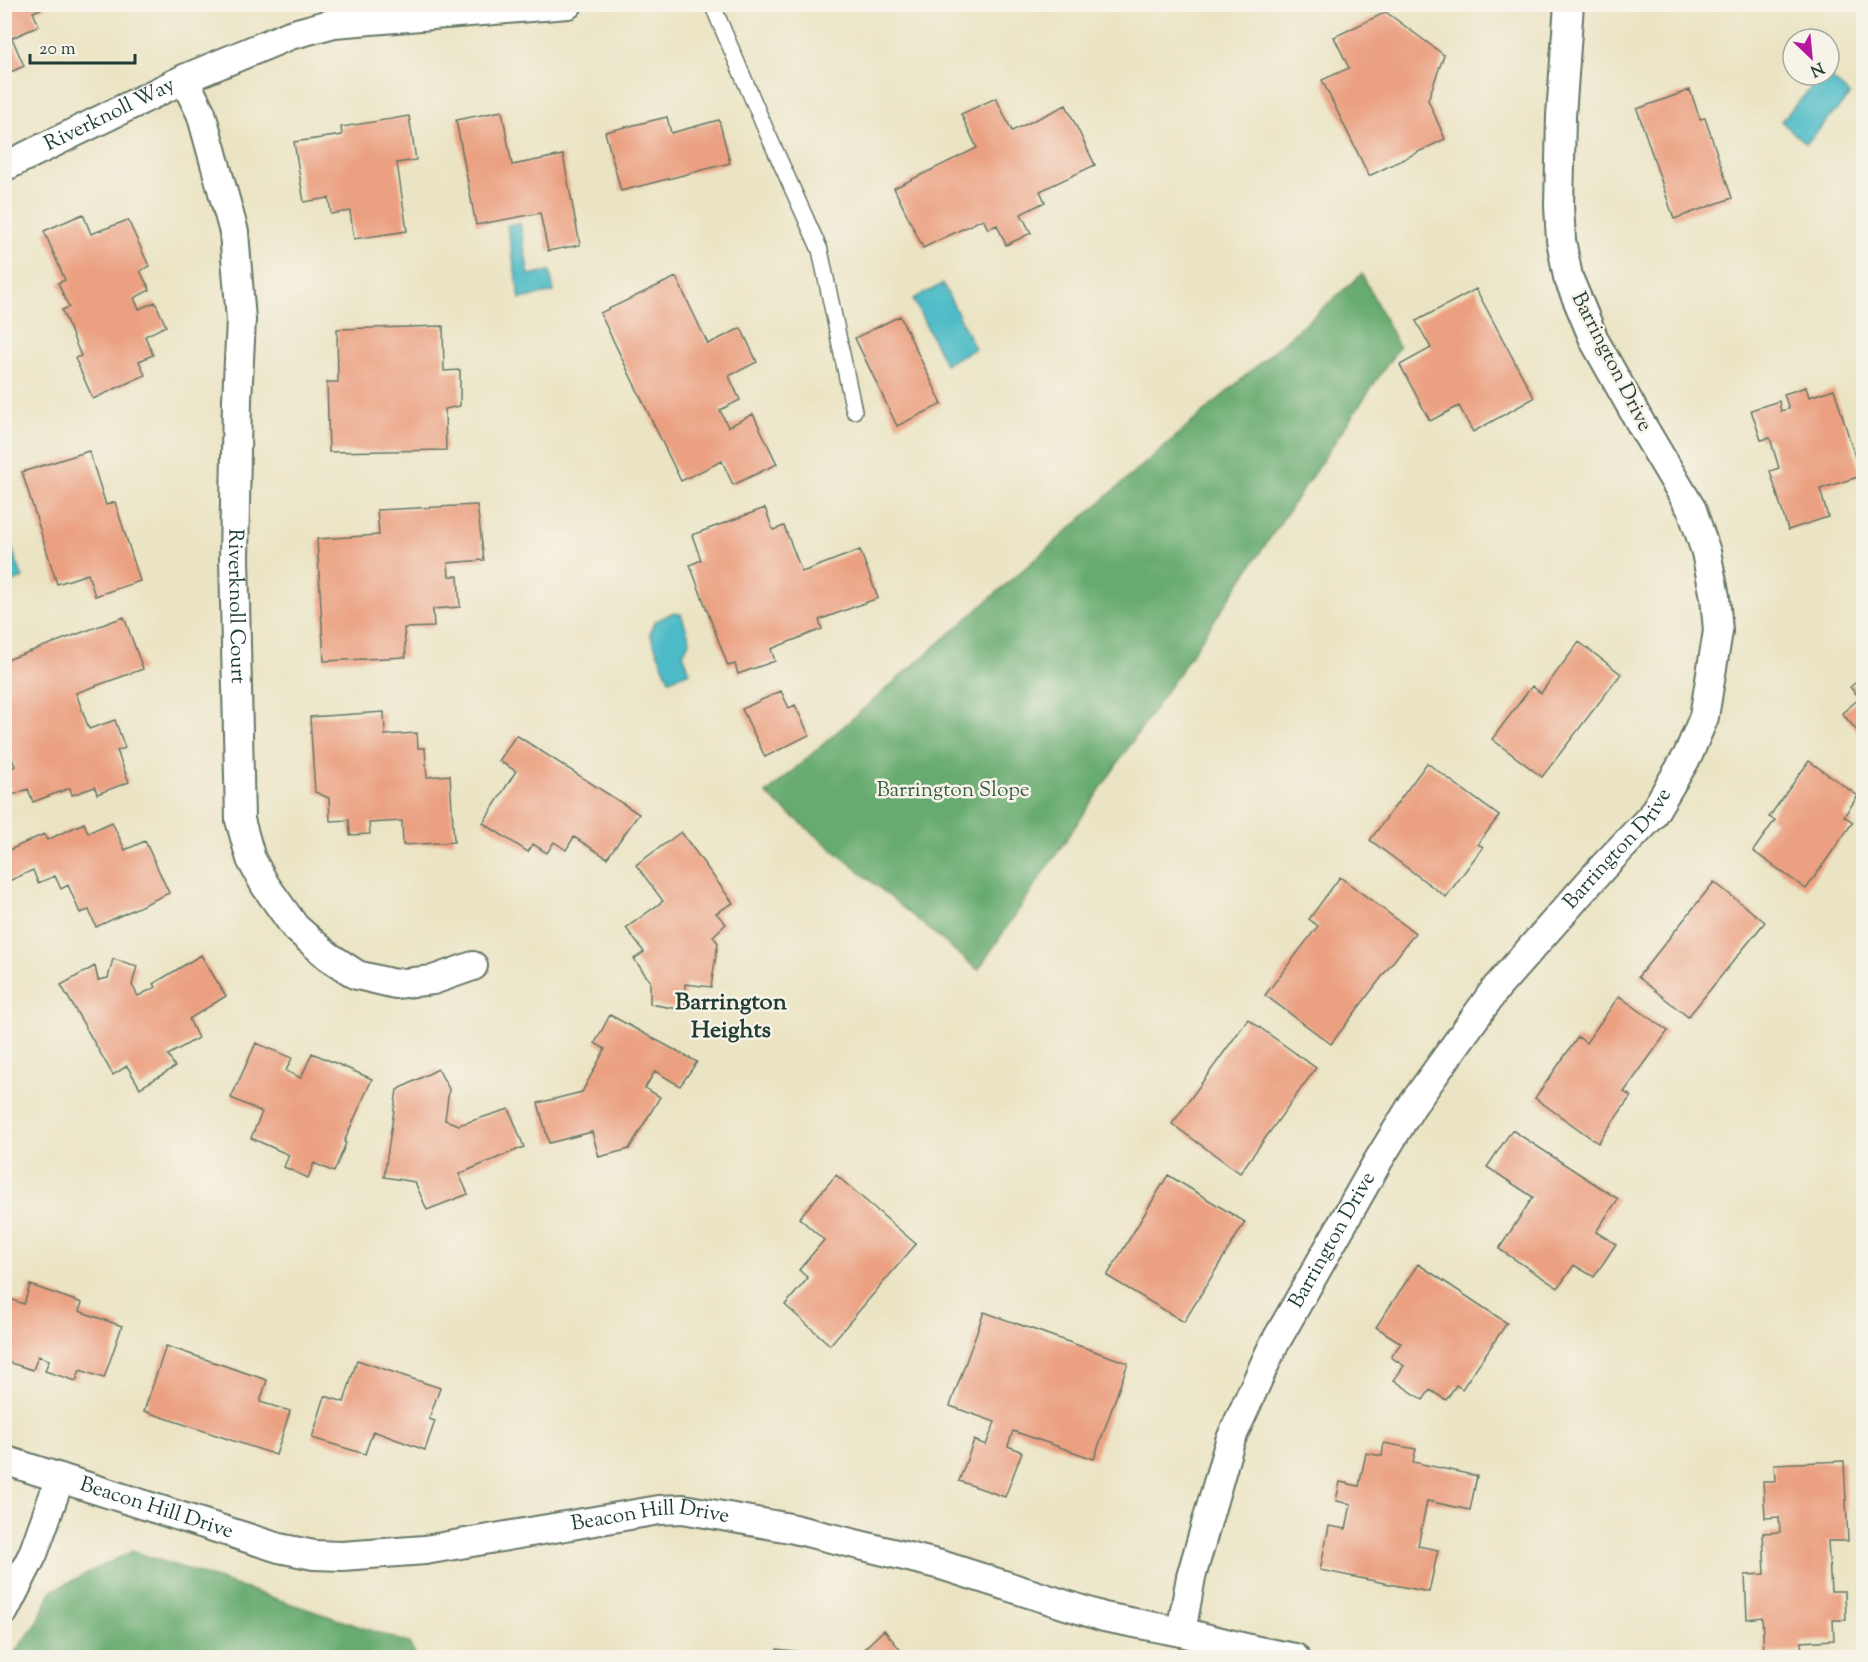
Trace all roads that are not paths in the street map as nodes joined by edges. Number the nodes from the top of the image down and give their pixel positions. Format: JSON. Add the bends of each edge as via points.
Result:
{"nodes":[{"id":1,"x":568,"y":4,"type":"edge"},
{"id":2,"x":712,"y":4,"type":"edge"},
{"id":3,"x":1569,"y":4,"type":"edge"},
{"id":4,"x":184,"y":79,"type":"junction"},
{"id":5,"x":4,"y":167,"type":"edge"},
{"id":6,"x":854,"y":411,"type":"dead end"},
{"id":7,"x":473,"y":966,"type":"dead end"},
{"id":8,"x":4,"y":1460,"type":"edge"},
{"id":9,"x":60,"y":1478,"type":"junction"},
{"id":10,"x":4,"y":1611,"type":"edge"},
{"id":11,"x":1181,"y":1632,"type":"junction"},
{"id":12,"x":1295,"y":1658,"type":"edge"}],
"edges":[{"from":1,"to":4,"type":"street","name":"Riverknoll Way","via":[[334,23],[290,35]]},
{"from":2,"to":6,"type":"lane","via":[[820,250]]},
{"from":3,"to":11,"type":"street","name":"Barrington Drive","via":[[1559,206],[1568,277],[1595,342],[1692,510],[1706,552],[1718,631],[1704,717],[1688,755],[1651,817],[1497,987],[1413,1104],[1378,1161],[1272,1348],[1230,1441],[1191,1576]]},
{"from":4,"to":5,"type":"street","name":"Riverknoll Way"},
{"from":4,"to":7,"type":"street","name":"Riverknoll Court","via":[[201,113],[234,232],[241,320],[234,557],[239,788],[240,820],[251,859],[295,927],[357,975],[395,984],[433,980]]},
{"from":8,"to":9,"type":"street","name":"Beacon Hill Drive"},
{"from":9,"to":10,"type":"street","via":[[33,1554]]},
{"from":9,"to":11,"type":"street","name":"Beacon Hill Drive","via":[[279,1548],[314,1555],[424,1550],[682,1509],[835,1538],[940,1565],[1104,1617]]},
{"from":11,"to":12,"type":"street","name":"Beacon Hill Drive"}]}
